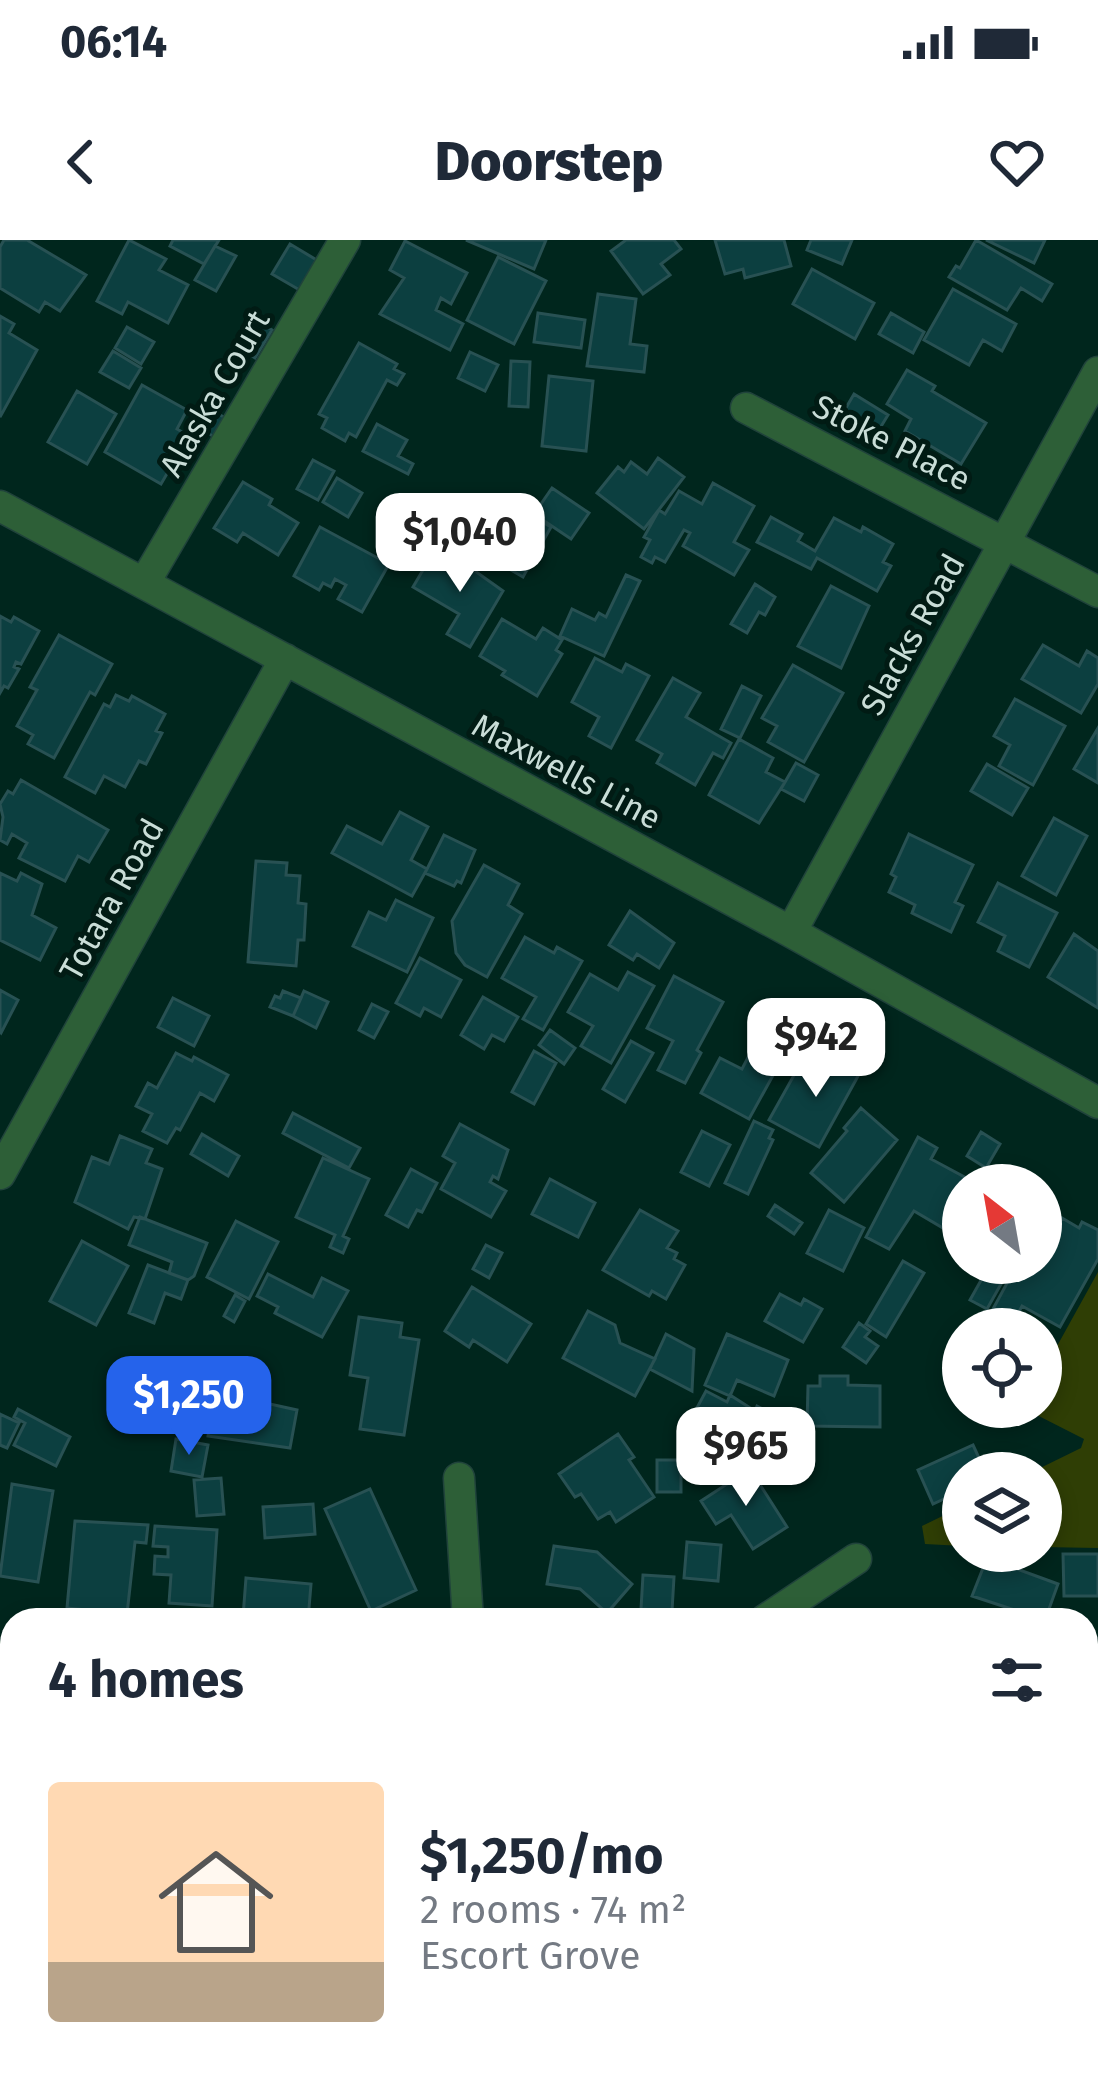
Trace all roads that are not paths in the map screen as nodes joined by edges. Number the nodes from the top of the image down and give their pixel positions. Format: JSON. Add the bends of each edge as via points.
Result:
{"nodes":[{"id":1,"x":345,"y":240,"type":"edge"},
{"id":2,"x":1098,"y":372,"type":"edge"},
{"id":3,"x":746,"y":408,"type":"dead end"},
{"id":4,"x":0,"y":506,"type":"edge"},
{"id":5,"x":1005,"y":541,"type":"junction"},
{"id":6,"x":145,"y":582,"type":"junction"},
{"id":7,"x":1098,"y":592,"type":"edge"},
{"id":8,"x":285,"y":659,"type":"junction"},
{"id":9,"x":791,"y":932,"type":"junction"},
{"id":10,"x":1098,"y":1103,"type":"edge"},
{"id":11,"x":0,"y":1174,"type":"edge"},
{"id":12,"x":459,"y":1478,"type":"dead end"},
{"id":13,"x":856,"y":1558,"type":"dead end"},
{"id":14,"x":467,"y":1608,"type":"edge"},
{"id":15,"x":783,"y":1608,"type":"edge"}],
"edges":[{"from":1,"to":6,"type":"street","name":"Alaska Court"},
{"from":2,"to":5,"type":"street","name":"Slacks Road"},
{"from":3,"to":5,"type":"street","name":"Stoke Place"},
{"from":4,"to":6,"type":"street","name":"Maxwells Line"},
{"from":5,"to":7,"type":"street","name":"Stoke Place"},
{"from":5,"to":9,"type":"street","name":"Slacks Road"},
{"from":6,"to":8,"type":"street","name":"Maxwells Line"},
{"from":8,"to":9,"type":"street","name":"Maxwells Line"},
{"from":8,"to":11,"type":"street","name":"Totara Road"},
{"from":9,"to":10,"type":"street","name":"Maxwells Line"},
{"from":12,"to":14,"type":"street"},
{"from":13,"to":15,"type":"street"}]}
